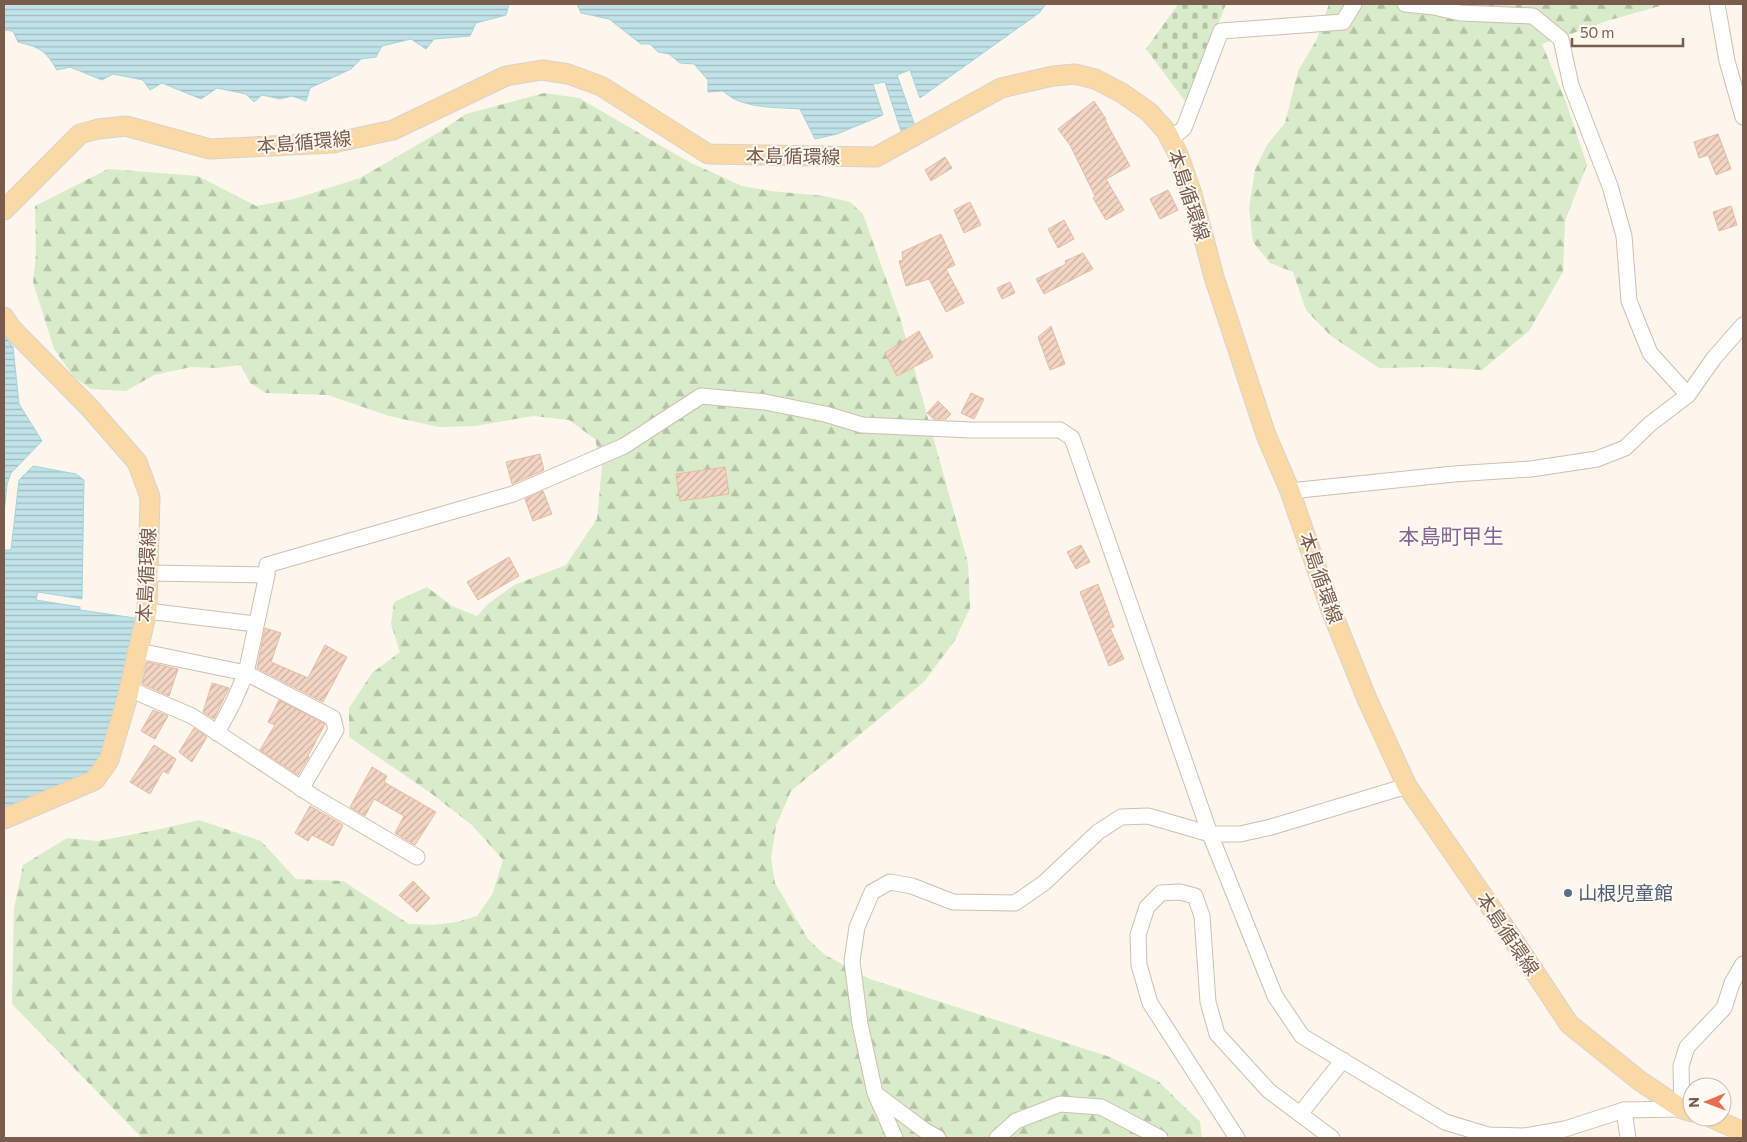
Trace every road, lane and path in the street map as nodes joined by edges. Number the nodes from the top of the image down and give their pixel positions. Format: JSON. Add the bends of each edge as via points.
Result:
{"nodes":[{"id":1,"x":1354,"y":4,"type":"edge"},
{"id":2,"x":1405,"y":4,"type":"edge"},
{"id":3,"x":1718,"y":4,"type":"edge"},
{"id":4,"x":1743,"y":117,"type":"edge"},
{"id":5,"x":1171,"y":139,"type":"junction"},
{"id":6,"x":4,"y":210,"type":"edge"},
{"id":7,"x":4,"y":317,"type":"edge"},
{"id":8,"x":1743,"y":325,"type":"edge"},
{"id":9,"x":1688,"y":395,"type":"junction"},
{"id":10,"x":1290,"y":491,"type":"junction"},
{"id":11,"x":147,"y":573,"type":"junction"},
{"id":12,"x":267,"y":576,"type":"junction"},
{"id":13,"x":147,"y":611,"type":"junction"},
{"id":14,"x":256,"y":624,"type":"junction"},
{"id":15,"x":139,"y":651,"type":"junction"},
{"id":16,"x":246,"y":673,"type":"junction"},
{"id":17,"x":129,"y":689,"type":"junction"},
{"id":18,"x":217,"y":733,"type":"junction"},
{"id":19,"x":1407,"y":786,"type":"junction"},
{"id":20,"x":301,"y":789,"type":"junction"},
{"id":21,"x":4,"y":819,"type":"edge"},
{"id":22,"x":1210,"y":834,"type":"junction"},
{"id":23,"x":417,"y":857,"type":"dead end"},
{"id":24,"x":1743,"y":964,"type":"edge"},
{"id":25,"x":1343,"y":1060,"type":"junction"},
{"id":26,"x":1682,"y":1077,"type":"edge"},
{"id":27,"x":875,"y":1093,"type":"junction"},
{"id":28,"x":1682,"y":1107,"type":"edge"},
{"id":29,"x":1624,"y":1110,"type":"junction"},
{"id":30,"x":1682,"y":1110,"type":"edge"},
{"id":31,"x":1300,"y":1114,"type":"junction"},
{"id":32,"x":1524,"y":1137,"type":"edge"},
{"id":33,"x":895,"y":1138,"type":"edge"},
{"id":34,"x":938,"y":1138,"type":"edge"},
{"id":35,"x":997,"y":1138,"type":"edge"},
{"id":36,"x":1160,"y":1138,"type":"edge"},
{"id":37,"x":1237,"y":1138,"type":"edge"},
{"id":38,"x":1332,"y":1138,"type":"edge"},
{"id":39,"x":1628,"y":1138,"type":"edge"}],
"edges":[{"from":1,"to":5,"type":"street","via":[[1343,22],[1221,31],[1184,128]]},
{"from":2,"to":9,"type":"street","via":[[1434,6],[1460,13],[1533,16],[1562,39],[1571,85],[1610,186],[1624,236],[1629,301],[1650,353]]},
{"from":3,"to":4,"type":"street","via":[[1727,61]]},
{"from":5,"to":6,"type":"main road","name":"本島循環線","via":[[1149,112],[1122,92],[1075,74],[1001,88],[876,157],[708,154],[601,86],[568,74],[542,70],[506,76],[394,130],[333,143],[210,148],[126,126],[98,129],[80,134]]},
{"from":5,"to":10,"type":"main road","name":"本島循環線","via":[[1192,194],[1214,278],[1266,435]]},
{"from":7,"to":11,"type":"main road","name":"本島循環線","via":[[12,330],[89,407],[137,462],[150,497]]},
{"from":8,"to":9,"type":"street"},
{"from":9,"to":10,"type":"street","via":[[1625,448],[1597,459],[1531,469]]},
{"from":10,"to":19,"type":"main road","name":"本島循環線","via":[[1331,610]]},
{"from":11,"to":12,"type":"street"},
{"from":11,"to":13,"type":"main road","name":"本島循環線"},
{"from":12,"to":14,"type":"street"},
{"from":12,"to":22,"type":"street","via":[[267,565],[513,494],[624,446],[702,396],[765,402],[862,425],[1060,430],[1072,438]]},
{"from":13,"to":14,"type":"street"},
{"from":13,"to":15,"type":"main road","name":"本島循環線"},
{"from":14,"to":16,"type":"street"},
{"from":15,"to":16,"type":"street"},
{"from":15,"to":17,"type":"main road","name":"本島循環線"},
{"from":16,"to":18,"type":"street"},
{"from":16,"to":20,"type":"street","via":[[333,718],[336,730]]},
{"from":17,"to":18,"type":"street","via":[[192,716]]},
{"from":17,"to":21,"type":"main road","name":"本島循環線","via":[[109,760],[95,780]]},
{"from":18,"to":20,"type":"street"},
{"from":19,"to":22,"type":"street","via":[[1271,827],[1240,834]]},
{"from":19,"to":28,"type":"main road","name":"本島循環線","via":[[1569,1024],[1640,1081]]},
{"from":20,"to":23,"type":"street"},
{"from":22,"to":25,"type":"street","via":[[1275,996],[1302,1036]]},
{"from":22,"to":27,"type":"street","via":[[1148,816],[1121,817],[1098,832],[1044,883],[1015,903],[953,902],[912,886],[890,882],[872,892],[857,927],[852,961],[860,1024]]},
{"from":24,"to":26,"type":"street","via":[[1732,983],[1724,1008],[1687,1047],[1681,1066]]},
{"from":25,"to":31,"type":"street"},
{"from":25,"to":32,"type":"street","via":[[1445,1122],[1488,1135]]},
{"from":27,"to":33,"type":"street"},
{"from":27,"to":34,"type":"street"},
{"from":29,"to":30,"type":"street"},
{"from":29,"to":32,"type":"street","via":[[1565,1129]]},
{"from":29,"to":39,"type":"street"},
{"from":31,"to":37,"type":"street","via":[[1269,1091],[1217,1034],[1208,1002],[1202,916],[1195,896],[1180,892],[1160,893],[1147,907],[1138,935],[1139,965],[1150,1003]]},
{"from":31,"to":38,"type":"street"},
{"from":35,"to":36,"type":"street","via":[[1016,1121],[1060,1104],[1100,1107]]}]}
